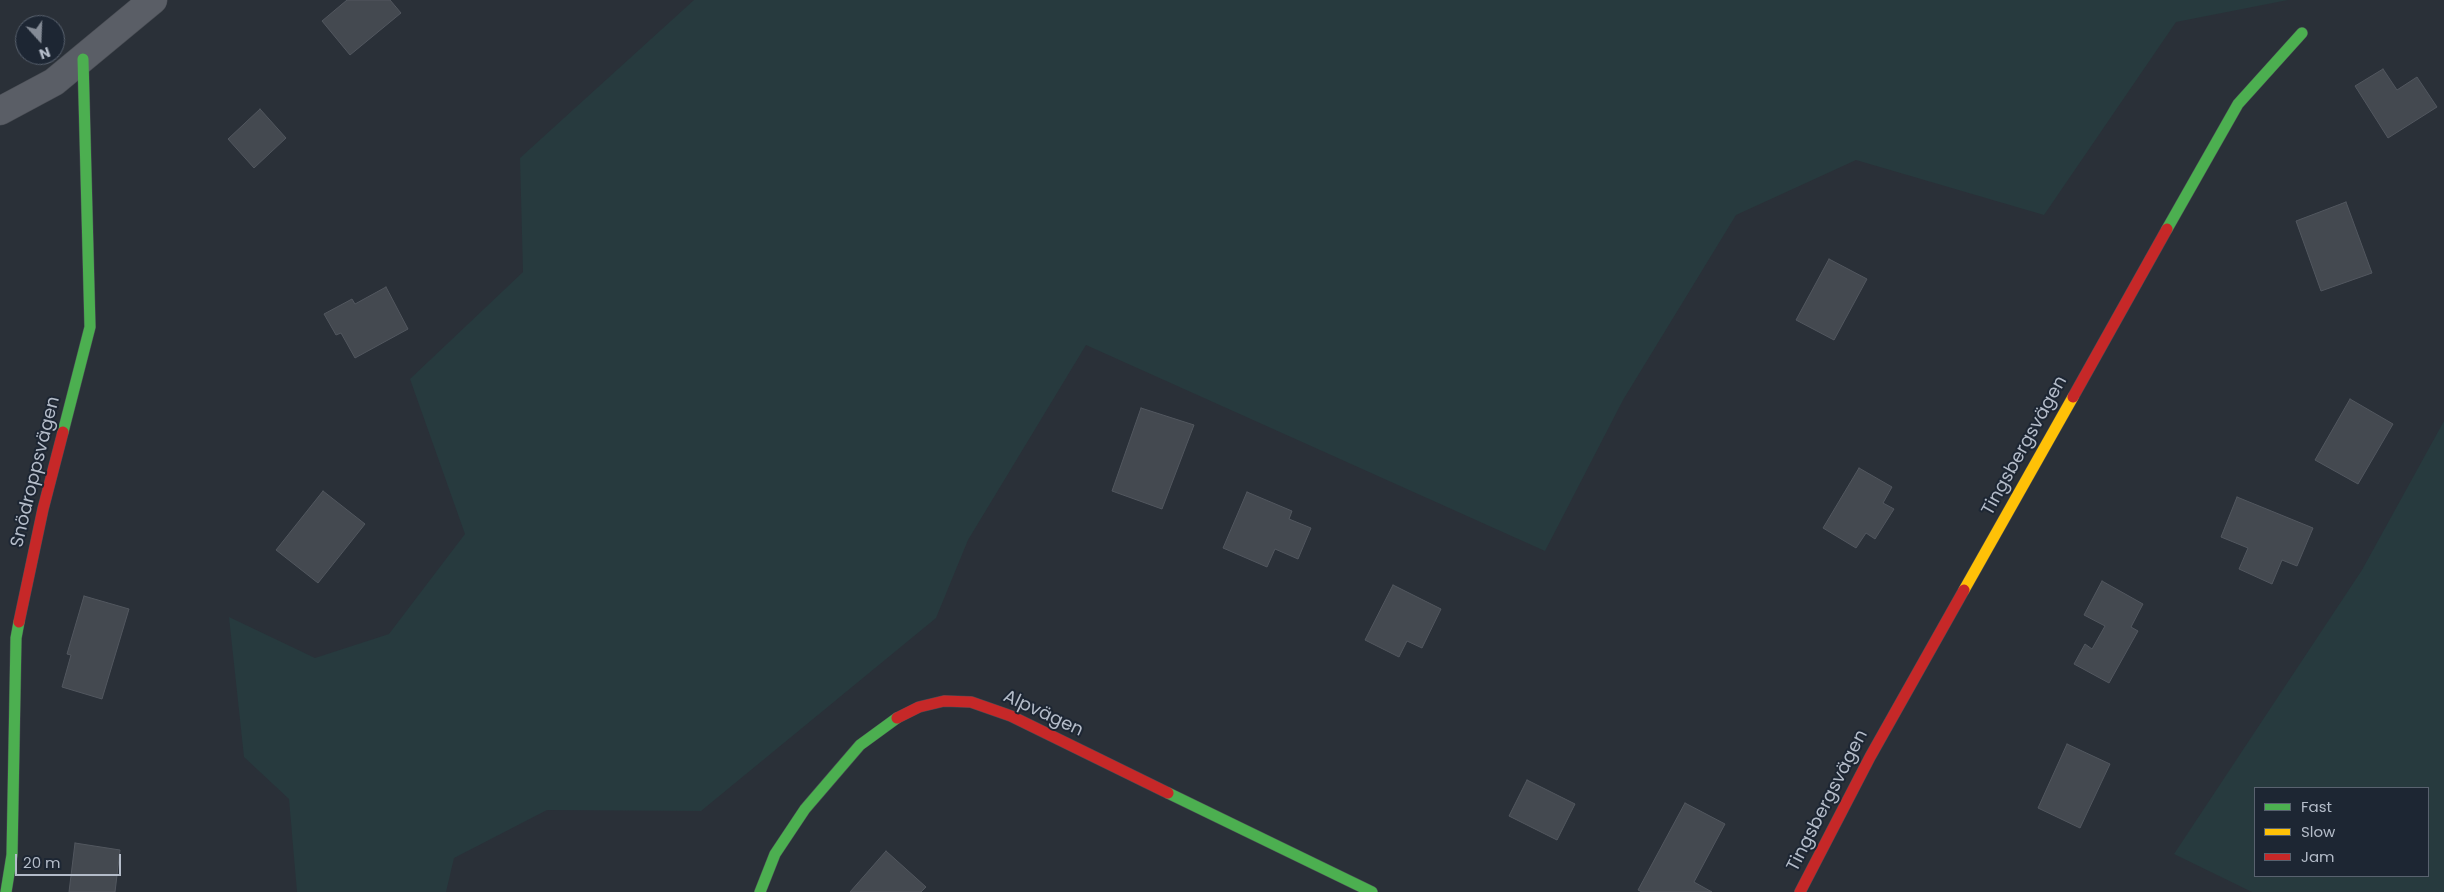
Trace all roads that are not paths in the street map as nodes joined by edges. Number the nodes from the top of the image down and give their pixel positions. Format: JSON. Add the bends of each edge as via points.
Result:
{"nodes":[{"id":1,"x":153,"y":0,"type":"edge"},
{"id":2,"x":2302,"y":33,"type":"dead end"},
{"id":3,"x":83,"y":59,"type":"junction"},
{"id":4,"x":0,"y":111,"type":"edge"},
{"id":5,"x":6,"y":892,"type":"edge"},
{"id":6,"x":760,"y":892,"type":"edge"},
{"id":7,"x":1372,"y":892,"type":"edge"},
{"id":8,"x":1800,"y":892,"type":"edge"}],
"edges":[{"from":1,"to":3,"type":"street"},
{"from":2,"to":8,"type":"street","name":"Tingsbergsvägen","via":[[2238,104],[1870,757]]},
{"from":3,"to":4,"type":"street","via":[[54,82]]},
{"from":3,"to":5,"type":"street","name":"Snödroppsvägen","via":[[90,327],[43,509],[16,638],[12,855]]},
{"from":6,"to":7,"type":"street","name":"Alpvägen","via":[[775,854],[805,809],[860,745],[889,722],[919,707],[971,702],[1011,716]]}]}
